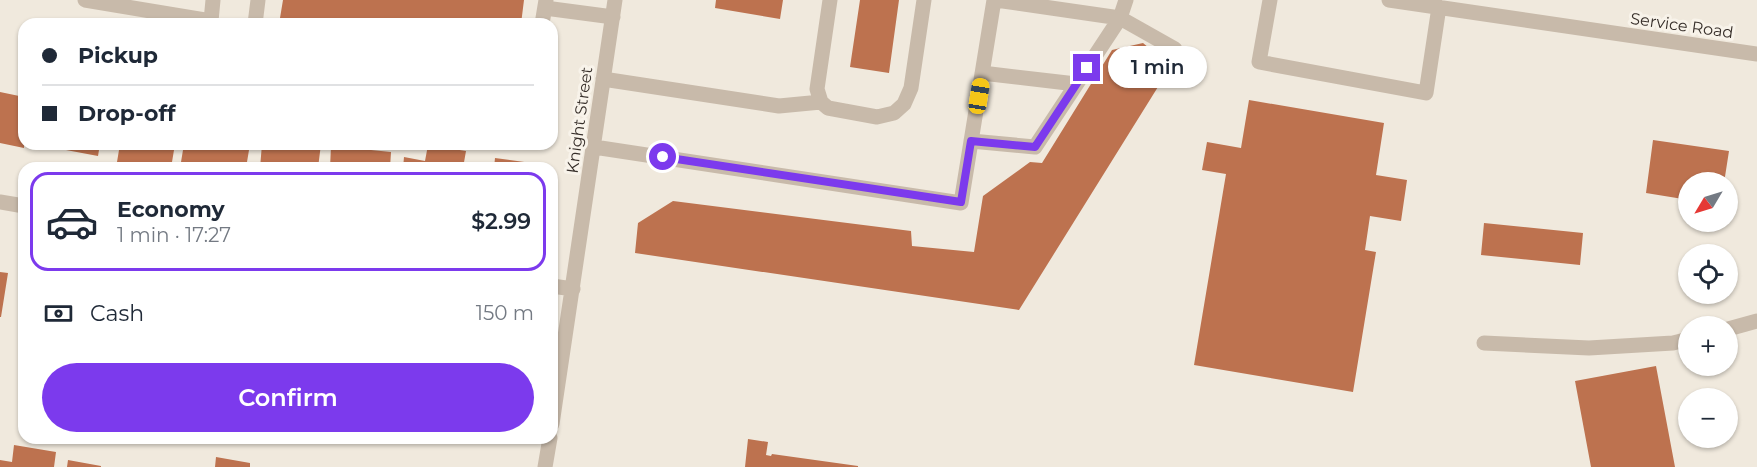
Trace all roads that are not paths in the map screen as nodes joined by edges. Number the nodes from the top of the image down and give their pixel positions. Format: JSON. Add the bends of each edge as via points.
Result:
{"nodes":[{"id":1,"x":85,"y":0,"type":"edge"},
{"id":2,"x":213,"y":0,"type":"edge"},
{"id":3,"x":258,"y":0,"type":"edge"},
{"id":4,"x":615,"y":0,"type":"edge"},
{"id":5,"x":830,"y":0,"type":"edge"},
{"id":6,"x":924,"y":0,"type":"edge"},
{"id":7,"x":995,"y":0,"type":"edge"},
{"id":8,"x":1126,"y":0,"type":"edge"},
{"id":9,"x":1270,"y":0,"type":"edge"},
{"id":10,"x":1389,"y":0,"type":"edge"},
{"id":11,"x":126,"y":3,"type":"edge"},
{"id":12,"x":545,"y":4,"type":"edge"},
{"id":13,"x":1439,"y":7,"type":"junction"},
{"id":14,"x":613,"y":17,"type":"junction"},
{"id":15,"x":197,"y":18,"type":"edge"},
{"id":16,"x":211,"y":18,"type":"edge"},
{"id":17,"x":256,"y":18,"type":"edge"},
{"id":18,"x":1120,"y":18,"type":"junction"},
{"id":19,"x":1175,"y":49,"type":"dead end"},
{"id":20,"x":1757,"y":54,"type":"edge"},
{"id":21,"x":982,"y":73,"type":"junction"},
{"id":22,"x":603,"y":79,"type":"junction"},
{"id":23,"x":1076,"y":84,"type":"junction"},
{"id":24,"x":820,"y":102,"type":"junction"},
{"id":25,"x":971,"y":141,"type":"junction"},
{"id":26,"x":594,"y":147,"type":"junction"},
{"id":27,"x":0,"y":202,"type":"edge"},
{"id":28,"x":18,"y":205,"type":"edge"},
{"id":29,"x":558,"y":287,"type":"edge"},
{"id":30,"x":573,"y":289,"type":"junction"},
{"id":31,"x":1757,"y":321,"type":"edge"},
{"id":32,"x":1738,"y":326,"type":"edge"},
{"id":33,"x":1678,"y":341,"type":"edge"},
{"id":34,"x":1484,"y":343,"type":"dead end"},
{"id":35,"x":558,"y":385,"type":"edge"},
{"id":36,"x":549,"y":444,"type":"edge"},
{"id":37,"x":545,"y":467,"type":"edge"}],
"edges":[{"from":1,"to":11,"type":"street"},
{"from":2,"to":16,"type":"street"},
{"from":3,"to":17,"type":"street"},
{"from":4,"to":14,"type":"street","name":"Knight Street"},
{"from":5,"to":24,"type":"street","via":[[817,89]]},
{"from":6,"to":24,"type":"street","via":[[911,88],[894,113],[877,117],[828,108]]},
{"from":7,"to":18,"type":"street"},
{"from":7,"to":21,"type":"street"},
{"from":8,"to":18,"type":"street"},
{"from":9,"to":13,"type":"street","via":[[1259,62],[1426,93]]},
{"from":10,"to":13,"type":"street","name":"Service Road"},
{"from":11,"to":15,"type":"street"},
{"from":12,"to":14,"type":"street"},
{"from":13,"to":20,"type":"street","name":"Service Road"},
{"from":14,"to":22,"type":"street","name":"Knight Street"},
{"from":18,"to":19,"type":"street"},
{"from":18,"to":23,"type":"street"},
{"from":21,"to":23,"type":"street"},
{"from":21,"to":25,"type":"street"},
{"from":22,"to":24,"type":"street","via":[[779,106]]},
{"from":22,"to":26,"type":"street","name":"Knight Street"},
{"from":23,"to":25,"type":"street","via":[[1035,147]]},
{"from":25,"to":26,"type":"street","via":[[961,202]]},
{"from":26,"to":30,"type":"street","name":"Knight Street"},
{"from":27,"to":28,"type":"street"},
{"from":29,"to":30,"type":"street"},
{"from":30,"to":35,"type":"street","name":"Knight Street"},
{"from":31,"to":32,"type":"street"},
{"from":33,"to":34,"type":"street","via":[[1589,348]]},
{"from":36,"to":37,"type":"street"}]}
